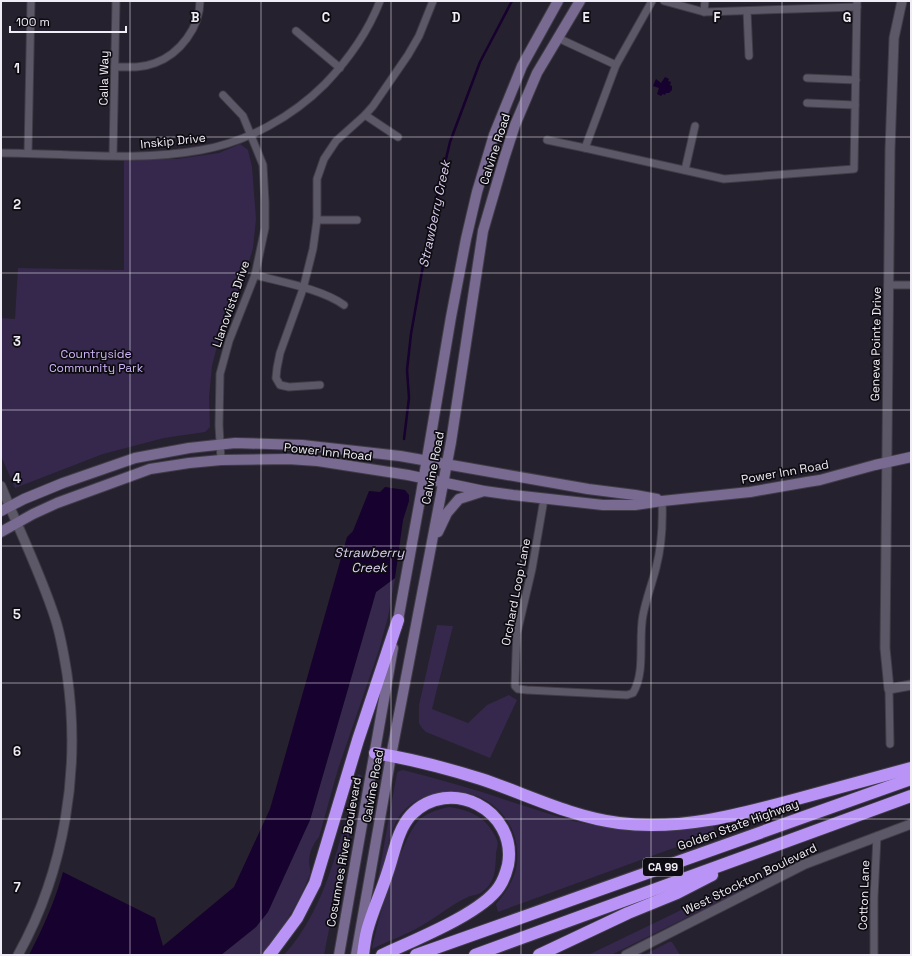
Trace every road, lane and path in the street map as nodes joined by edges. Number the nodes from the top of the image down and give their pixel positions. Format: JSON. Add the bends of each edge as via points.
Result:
{"nodes":[{"id":1,"x":31,"y":1,"type":"edge"},
{"id":2,"x":116,"y":1,"type":"edge"},
{"id":3,"x":200,"y":1,"type":"edge"},
{"id":4,"x":380,"y":1,"type":"edge"},
{"id":5,"x":433,"y":1,"type":"edge"},
{"id":6,"x":558,"y":1,"type":"edge"},
{"id":7,"x":580,"y":1,"type":"edge"},
{"id":8,"x":652,"y":1,"type":"edge"},
{"id":9,"x":664,"y":1,"type":"edge"},
{"id":10,"x":705,"y":1,"type":"edge"},
{"id":11,"x":902,"y":1,"type":"edge"},
{"id":12,"x":857,"y":4,"type":"edge"},
{"id":13,"x":704,"y":12,"type":"junction"},
{"id":14,"x":747,"y":12,"type":"junction"},
{"id":15,"x":296,"y":31,"type":"dead end"},
{"id":16,"x":558,"y":38,"type":"junction"},
{"id":17,"x":749,"y":56,"type":"dead end"},
{"id":18,"x":616,"y":65,"type":"junction"},
{"id":19,"x":115,"y":67,"type":"junction"},
{"id":20,"x":340,"y":68,"type":"junction"},
{"id":21,"x":807,"y":78,"type":"dead end"},
{"id":22,"x":856,"y":80,"type":"junction"},
{"id":23,"x":223,"y":95,"type":"dead end"},
{"id":24,"x":807,"y":103,"type":"dead end"},
{"id":25,"x":855,"y":105,"type":"junction"},
{"id":26,"x":365,"y":116,"type":"junction"},
{"id":27,"x":695,"y":126,"type":"dead end"},
{"id":28,"x":251,"y":134,"type":"junction"},
{"id":29,"x":398,"y":137,"type":"dead end"},
{"id":30,"x":547,"y":140,"type":"dead end"},
{"id":31,"x":585,"y":148,"type":"junction"},
{"id":32,"x":1,"y":153,"type":"edge"},
{"id":33,"x":28,"y":153,"type":"junction"},
{"id":34,"x":113,"y":155,"type":"junction"},
{"id":35,"x":685,"y":170,"type":"junction"},
{"id":36,"x":317,"y":220,"type":"junction"},
{"id":37,"x":357,"y":220,"type":"dead end"},
{"id":38,"x":254,"y":275,"type":"junction"},
{"id":39,"x":888,"y":285,"type":"junction"},
{"id":40,"x":911,"y":285,"type":"edge"},
{"id":41,"x":303,"y":288,"type":"junction"},
{"id":42,"x":344,"y":304,"type":"dead end"},
{"id":43,"x":320,"y":385,"type":"dead end"},
{"id":44,"x":220,"y":444,"type":"junction"},
{"id":45,"x":911,"y":457,"type":"edge"},
{"id":46,"x":221,"y":460,"type":"junction"},
{"id":47,"x":426,"y":460,"type":"junction"},
{"id":48,"x":887,"y":462,"type":"junction"},
{"id":49,"x":447,"y":463,"type":"junction"},
{"id":50,"x":423,"y":478,"type":"junction"},
{"id":51,"x":444,"y":482,"type":"junction"},
{"id":52,"x":1,"y":486,"type":"edge"},
{"id":53,"x":484,"y":491,"type":"junction"},
{"id":54,"x":544,"y":499,"type":"junction"},
{"id":55,"x":662,"y":500,"type":"junction"},
{"id":56,"x":5,"y":509,"type":"edge"},
{"id":57,"x":16,"y":523,"type":"junction"},
{"id":58,"x":1,"y":532,"type":"edge"},
{"id":59,"x":431,"y":547,"type":"junction"},
{"id":60,"x":398,"y":620,"type":"junction"},
{"id":61,"x":911,"y":685,"type":"edge"},
{"id":62,"x":889,"y":689,"type":"junction"},
{"id":63,"x":890,"y":744,"type":"dead end"},
{"id":64,"x":375,"y":753,"type":"junction"},
{"id":65,"x":391,"y":756,"type":"junction"},
{"id":66,"x":911,"y":768,"type":"edge"},
{"id":67,"x":911,"y":779,"type":"edge"},
{"id":68,"x":911,"y":796,"type":"edge"},
{"id":69,"x":911,"y":824,"type":"edge"},
{"id":70,"x":877,"y":836,"type":"junction"},
{"id":71,"x":757,"y":852,"type":"junction"},
{"id":72,"x":363,"y":931,"type":"junction"},
{"id":73,"x":18,"y":955,"type":"edge"},
{"id":74,"x":269,"y":955,"type":"edge"},
{"id":75,"x":339,"y":955,"type":"edge"},
{"id":76,"x":356,"y":955,"type":"edge"},
{"id":77,"x":363,"y":955,"type":"edge"},
{"id":78,"x":382,"y":955,"type":"edge"},
{"id":79,"x":416,"y":955,"type":"edge"},
{"id":80,"x":475,"y":955,"type":"edge"},
{"id":81,"x":539,"y":955,"type":"edge"},
{"id":82,"x":626,"y":955,"type":"edge"},
{"id":83,"x":874,"y":955,"type":"edge"}],
"edges":[{"from":1,"to":33,"type":"street"},
{"from":2,"to":19,"type":"street","name":"Calla Way"},
{"from":3,"to":19,"type":"street","via":[[192,31],[175,51],[152,64],[140,67]]},
{"from":4,"to":20,"type":"street","name":"Inskip Drive","via":[[364,33]]},
{"from":5,"to":26,"type":"street","via":[[408,55]]},
{"from":6,"to":47,"type":"main road","name":"Calvine Road","via":[[522,66],[494,135],[477,192],[464,247]]},
{"from":7,"to":16,"type":"main road","name":"Calvine Road"},
{"from":8,"to":18,"type":"street"},
{"from":9,"to":13,"type":"street"},
{"from":10,"to":13,"type":"street"},
{"from":11,"to":39,"type":"street","name":"Geneva Pointe Drive","via":[[894,38]]},
{"from":12,"to":14,"type":"street"},
{"from":12,"to":22,"type":"street"},
{"from":13,"to":14,"type":"street"},
{"from":14,"to":17,"type":"street"},
{"from":15,"to":20,"type":"street"},
{"from":16,"to":18,"type":"street"},
{"from":16,"to":49,"type":"main road","name":"Calvine Road","via":[[537,73],[515,125],[483,231]]},
{"from":18,"to":31,"type":"street"},
{"from":19,"to":34,"type":"street","name":"Calla Way"},
{"from":20,"to":28,"type":"street","name":"Inskip Drive","via":[[301,105]]},
{"from":21,"to":22,"type":"street"},
{"from":22,"to":25,"type":"street"},
{"from":23,"to":28,"type":"street","name":"Llanovista Drive","via":[[243,116]]},
{"from":24,"to":25,"type":"street"},
{"from":25,"to":35,"type":"street","via":[[854,168],[724,179]]},
{"from":26,"to":29,"type":"street"},
{"from":26,"to":36,"type":"street","via":[[336,141],[324,159],[317,179]]},
{"from":27,"to":35,"type":"street"},
{"from":28,"to":34,"type":"street","name":"Inskip Drive","via":[[202,150],[160,155]]},
{"from":28,"to":38,"type":"street","name":"Llanovista Drive","via":[[263,165],[265,202],[265,228]]},
{"from":30,"to":31,"type":"street"},
{"from":31,"to":35,"type":"street"},
{"from":32,"to":33,"type":"street","name":"Inskip Drive"},
{"from":33,"to":34,"type":"street","name":"Inskip Drive"},
{"from":36,"to":37,"type":"street"},
{"from":36,"to":41,"type":"street"},
{"from":38,"to":41,"type":"street"},
{"from":38,"to":44,"type":"street","name":"Llanovista Drive","via":[[228,341],[220,374]]},
{"from":39,"to":40,"type":"street"},
{"from":39,"to":48,"type":"street","name":"Geneva Pointe Drive"},
{"from":41,"to":42,"type":"street","via":[[330,296]]},
{"from":41,"to":43,"type":"street","via":[[280,353],[276,378],[280,384],[289,387]]},
{"from":44,"to":46,"type":"street","name":"Llanovista Drive"},
{"from":44,"to":47,"type":"main road","name":"Power Inn Road","via":[[302,445]]},
{"from":44,"to":56,"type":"main road","name":"Power Inn Road","via":[[135,458],[63,483]]},
{"from":45,"to":48,"type":"main road","name":"Power Inn Road"},
{"from":46,"to":50,"type":"main road","name":"Power Inn Road","via":[[318,461]]},
{"from":46,"to":57,"type":"main road","name":"Power Inn Road","via":[[150,469],[57,503]]},
{"from":47,"to":49,"type":"main road","name":"Power Inn Road"},
{"from":47,"to":50,"type":"main road","name":"Calvine Road"},
{"from":48,"to":55,"type":"main road","name":"Power Inn Road","via":[[820,480],[779,487],[713,497]]},
{"from":48,"to":62,"type":"street","name":"Geneva Pointe Drive","via":[[884,648]]},
{"from":49,"to":51,"type":"main road","name":"Calvine Road"},
{"from":49,"to":55,"type":"main road","name":"Power Inn Road"},
{"from":50,"to":51,"type":"main road","name":"Power Inn Road"},
{"from":50,"to":60,"type":"main road","name":"Calvine Road"},
{"from":51,"to":53,"type":"main road","name":"Power Inn Road"},
{"from":51,"to":59,"type":"main road","name":"Calvine Road"},
{"from":52,"to":56,"type":"street"},
{"from":53,"to":54,"type":"main road","name":"Power Inn Road"},
{"from":53,"to":59,"type":"main road","via":[[459,499],[447,513]]},
{"from":54,"to":55,"type":"main road","name":"Power Inn Road","via":[[604,505],[635,505]]},
{"from":54,"to":55,"type":"street","name":"Orchard Loop Lane","via":[[532,569],[517,633],[516,686],[518,689],[527,690],[628,695],[633,693],[639,680],[642,616],[661,545]]},
{"from":56,"to":57,"type":"street"},
{"from":57,"to":58,"type":"main road","name":"Power Inn Road"},
{"from":57,"to":73,"type":"street","via":[[59,632],[72,721],[69,795],[62,839],[40,909]]},
{"from":59,"to":65,"type":"main road","name":"Calvine Road"},
{"from":60,"to":64,"type":"main road","name":"Calvine Road"},
{"from":60,"to":74,"type":"highway","via":[[314,883],[297,918]]},
{"from":61,"to":62,"type":"street"},
{"from":62,"to":63,"type":"street"},
{"from":64,"to":65,"type":"highway"},
{"from":64,"to":75,"type":"main road","name":"Cosumnes River Boulevard"},
{"from":65,"to":66,"type":"highway","via":[[445,768],[583,815],[618,823],[642,825],[683,824],[726,818]]},
{"from":65,"to":72,"type":"main road","name":"Calvine Road"},
{"from":67,"to":79,"type":"highway","name":"Golden State Highway","number":"CA 99"},
{"from":68,"to":71,"type":"highway","number":"CA 99"},
{"from":69,"to":70,"type":"street","name":"West Stockton Boulevard"},
{"from":70,"to":82,"type":"street","name":"West Stockton Boulevard","via":[[805,864]]},
{"from":70,"to":83,"type":"street","name":"Cotton Lane"},
{"from":71,"to":80,"type":"highway","number":"CA 99"},
{"from":71,"to":81,"type":"highway","via":[[677,894]]},
{"from":72,"to":76,"type":"main road","name":"Calvine Road"},
{"from":72,"to":77,"type":"highway"},
{"from":72,"to":78,"type":"highway","via":[[403,828],[422,806],[434,800],[459,798],[482,806],[500,823],[508,839],[509,857],[506,875],[491,897],[464,915]]}]}
